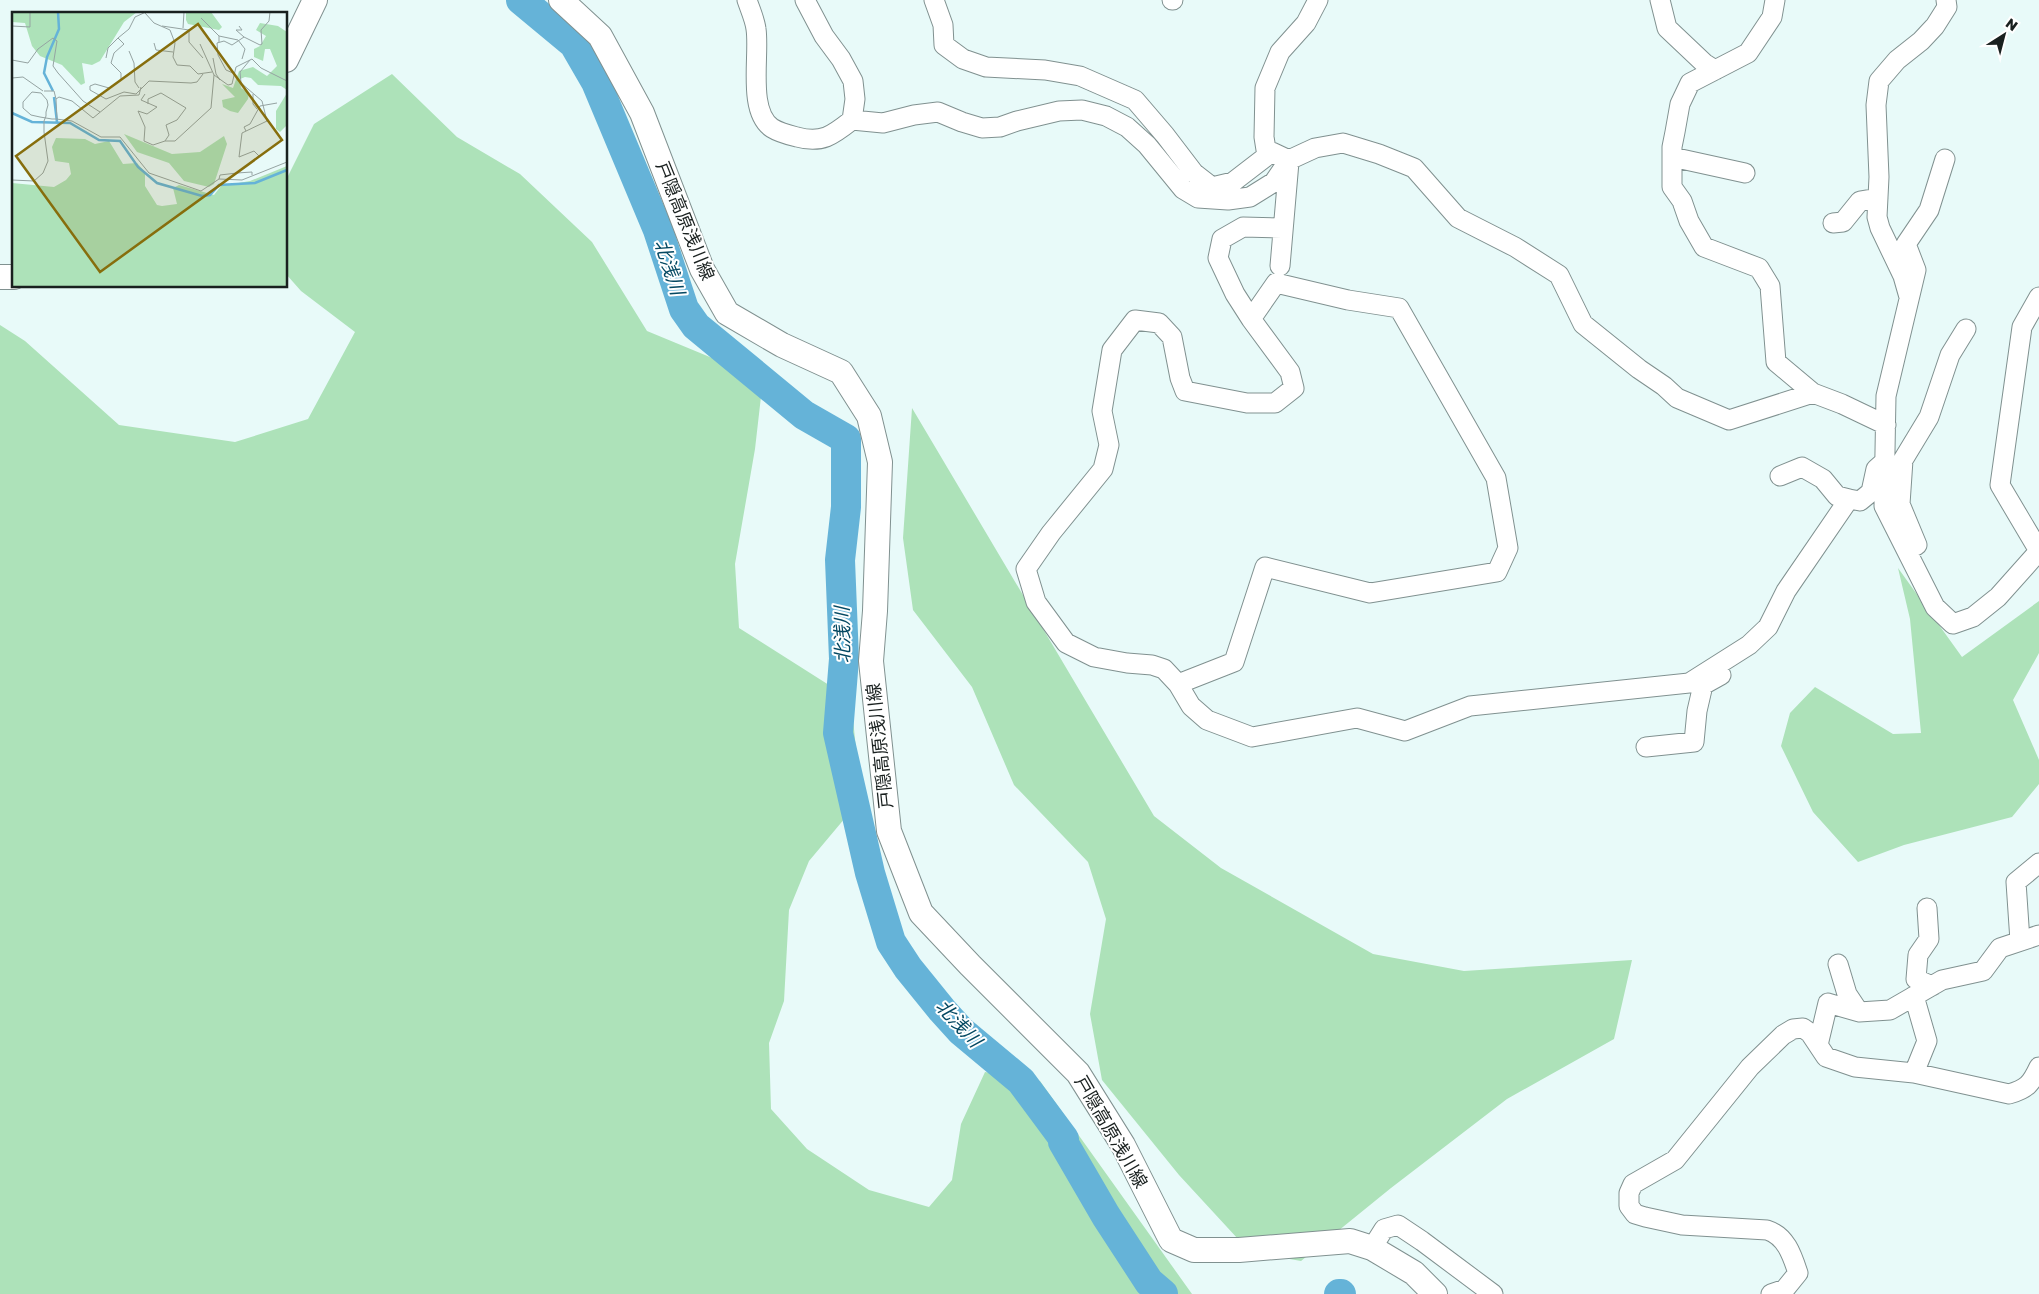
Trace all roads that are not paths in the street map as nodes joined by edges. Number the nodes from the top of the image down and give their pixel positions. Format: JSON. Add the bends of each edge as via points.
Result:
{"nodes":[{"id":1,"x":315,"y":0,"type":"edge"},
{"id":2,"x":561,"y":0,"type":"edge"},
{"id":3,"x":747,"y":0,"type":"edge"},
{"id":4,"x":805,"y":0,"type":"edge"},
{"id":5,"x":934,"y":0,"type":"edge"},
{"id":6,"x":1318,"y":0,"type":"edge"},
{"id":7,"x":1660,"y":0,"type":"edge"},
{"id":8,"x":1775,"y":0,"type":"edge"},
{"id":9,"x":1946,"y":0,"type":"edge"},
{"id":10,"x":288,"y":56,"type":"edge"},
{"id":11,"x":1714,"y":70,"type":"junction"},
{"id":12,"x":852,"y":120,"type":"junction"},
{"id":13,"x":1267,"y":156,"type":"junction"},
{"id":14,"x":1672,"y":157,"type":"junction"},
{"id":15,"x":1945,"y":159,"type":"dead end"},
{"id":16,"x":1289,"y":160,"type":"junction"},
{"id":17,"x":1745,"y":173,"type":"dead end"},
{"id":18,"x":1878,"y":198,"type":"junction"},
{"id":19,"x":1833,"y":224,"type":"dead end"},
{"id":20,"x":1282,"y":228,"type":"junction"},
{"id":21,"x":1280,"y":266,"type":"dead end"},
{"id":22,"x":2039,"y":297,"type":"edge"},
{"id":23,"x":1909,"y":299,"type":"junction"},
{"id":24,"x":1251,"y":319,"type":"junction"},
{"id":25,"x":1966,"y":329,"type":"dead end"},
{"id":26,"x":1813,"y":393,"type":"junction"},
{"id":27,"x":1886,"y":426,"type":"junction"},
{"id":28,"x":1885,"y":461,"type":"junction"},
{"id":29,"x":1780,"y":476,"type":"dead end"},
{"id":30,"x":1849,"y":499,"type":"junction"},
{"id":31,"x":1906,"y":550,"type":"junction"},
{"id":32,"x":2038,"y":553,"type":"edge"},
{"id":33,"x":1755,"y":639,"type":"junction"},
{"id":34,"x":1178,"y":684,"type":"junction"},
{"id":35,"x":1646,"y":747,"type":"dead end"},
{"id":36,"x":2039,"y":863,"type":"edge"},
{"id":37,"x":1926,"y":908,"type":"dead end"},
{"id":38,"x":2033,"y":941,"type":"edge"},
{"id":39,"x":1838,"y":964,"type":"dead end"},
{"id":40,"x":1932,"y":986,"type":"junction"},
{"id":41,"x":1914,"y":996,"type":"junction"},
{"id":42,"x":1859,"y":1012,"type":"junction"},
{"id":43,"x":1818,"y":1045,"type":"junction"},
{"id":44,"x":2039,"y":1067,"type":"edge"},
{"id":45,"x":1914,"y":1074,"type":"junction"},
{"id":46,"x":1372,"y":1248,"type":"junction"},
{"id":47,"x":1435,"y":1294,"type":"edge"},
{"id":48,"x":1494,"y":1294,"type":"edge"},
{"id":49,"x":1771,"y":1294,"type":"edge"}],
"edges":[{"from":1,"to":10,"type":"main road"},
{"from":2,"to":46,"type":"main road","name":"戸隠高原浅川線","via":[[600,36],[642,113],[702,270],[727,313],[782,345],[841,372],[869,416],[880,462],[871,661],[889,831],[921,913],[1078,1073],[1123,1145],[1171,1240],[1194,1250],[1247,1250],[1350,1241]]},
{"from":3,"to":12,"type":"street","via":[[756,28],[757,100],[770,127],[809,140],[835,134]]},
{"from":4,"to":12,"type":"street","via":[[853,82]]},
{"from":5,"to":13,"type":"street","via":[[943,25],[944,45],[963,59],[986,67],[1045,70],[1080,76],[1135,100],[1194,173],[1212,186],[1233,182]]},
{"from":6,"to":13,"type":"street","via":[[1306,23],[1280,52],[1265,88]]},
{"from":7,"to":11,"type":"street","via":[[1667,28]]},
{"from":8,"to":11,"type":"street","via":[[1772,17],[1748,52]]},
{"from":9,"to":18,"type":"street","via":[[1947,7],[1935,26],[1897,60],[1879,82],[1876,105]]},
{"from":11,"to":14,"type":"street","via":[[1690,83],[1680,104]]},
{"from":12,"to":16,"type":"street","via":[[883,123],[938,112],[982,128],[1000,128],[1060,111],[1082,110],[1106,116],[1127,127],[1147,145],[1183,189],[1198,198],[1228,200],[1250,197],[1274,182]]},
{"from":13,"to":16,"type":"street","via":[[1272,152]]},
{"from":14,"to":17,"type":"street"},
{"from":14,"to":26,"type":"street","via":[[1672,187],[1704,247],[1760,268],[1770,286],[1776,362]]},
{"from":15,"to":23,"type":"street","via":[[1930,210],[1906,244],[1916,270]]},
{"from":16,"to":20,"type":"street"},
{"from":16,"to":26,"type":"street","via":[[1315,148],[1343,143],[1414,168],[1458,218],[1515,247],[1559,275],[1584,324],[1677,398],[1729,420]]},
{"from":18,"to":19,"type":"street","via":[[1860,202],[1843,222]]},
{"from":18,"to":23,"type":"street","via":[[1880,228],[1903,276]]},
{"from":20,"to":21,"type":"street"},
{"from":20,"to":24,"type":"street","via":[[1243,227],[1222,239],[1218,258]]},
{"from":22,"to":32,"type":"street","via":[[2022,327],[2000,485]]},
{"from":23,"to":27,"type":"street","via":[[1886,396]]},
{"from":24,"to":34,"type":"street","via":[[1290,372],[1294,388],[1275,403],[1247,403],[1185,391],[1172,337],[1159,323],[1135,320],[1112,350],[1102,411],[1109,445],[1103,469],[1026,569],[1036,602],[1066,643],[1094,657],[1164,669]]},
{"from":24,"to":34,"type":"street","via":[[1276,283],[1399,308],[1496,478],[1508,548],[1497,572],[1370,593],[1265,567],[1234,662]]},
{"from":25,"to":31,"type":"street","via":[[1950,355],[1929,417],[1903,460],[1900,504],[1916,546]]},
{"from":26,"to":27,"type":"street"},
{"from":27,"to":28,"type":"street"},
{"from":28,"to":30,"type":"street","via":[[1876,469],[1871,492],[1860,501]]},
{"from":28,"to":31,"type":"street","via":[[1884,506]]},
{"from":29,"to":30,"type":"street","via":[[1802,467],[1823,479],[1836,496]]},
{"from":30,"to":33,"type":"street","via":[[1786,591],[1768,627]]},
{"from":31,"to":32,"type":"street","via":[[1935,607],[1953,624],[1973,617],[1998,597]]},
{"from":33,"to":34,"type":"street","via":[[1689,682],[1470,706],[1405,731],[1357,718],[1252,737],[1207,720],[1191,706]]},
{"from":33,"to":35,"type":"street","via":[[1756,654],[1703,686],[1694,742]]},
{"from":36,"to":38,"type":"street","via":[[2016,882]]},
{"from":37,"to":40,"type":"street","via":[[1930,939],[1918,955],[1916,979]]},
{"from":38,"to":40,"type":"street","via":[[2000,948],[1983,971],[1942,980]]},
{"from":39,"to":42,"type":"street","via":[[1847,994]]},
{"from":40,"to":41,"type":"street"},
{"from":41,"to":42,"type":"street","via":[[1890,1010]]},
{"from":41,"to":45,"type":"street","via":[[1927,1041]]},
{"from":42,"to":43,"type":"street","via":[[1828,1003]]},
{"from":43,"to":45,"type":"street","via":[[1826,1057],[1855,1067]]},
{"from":43,"to":49,"type":"street","via":[[1803,1028],[1792,1029],[1783,1035],[1750,1067],[1674,1160],[1633,1184],[1629,1193],[1629,1206],[1635,1214],[1645,1217],[1776,1233],[1791,1254],[1798,1273],[1785,1289]]},
{"from":44,"to":45,"type":"street","via":[[2032,1082],[2022,1091],[2009,1094]]},
{"from":46,"to":47,"type":"main road","name":"戸隠高原浅川線","via":[[1414,1273]]},
{"from":46,"to":48,"type":"street","via":[[1384,1229],[1398,1226]]}]}
